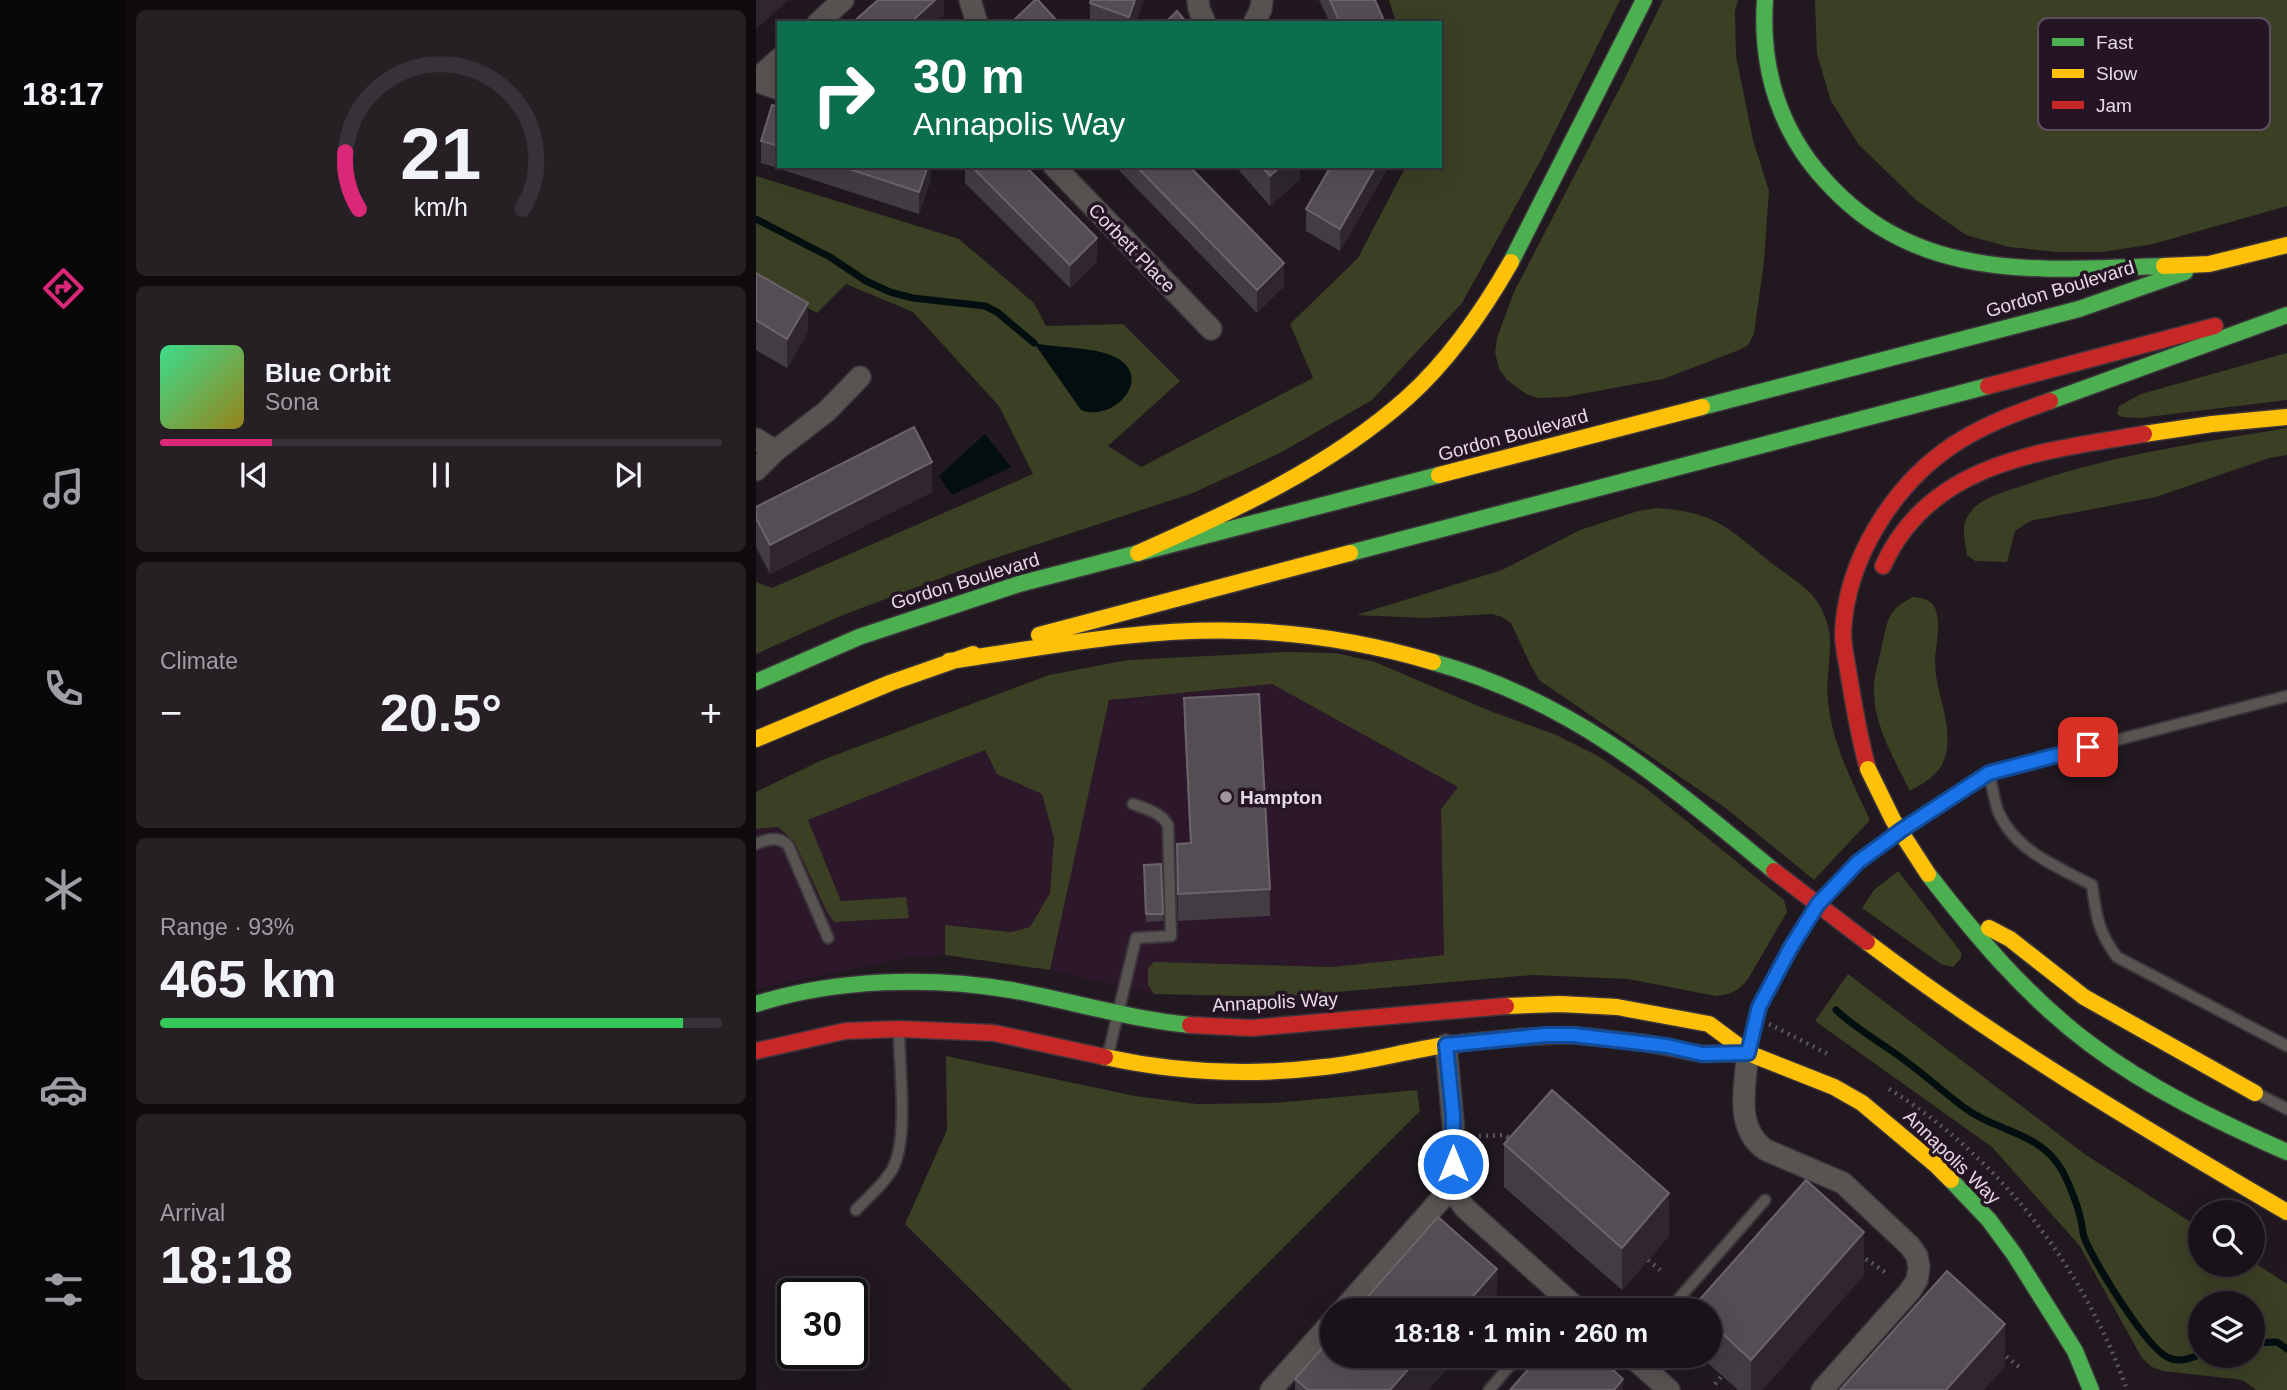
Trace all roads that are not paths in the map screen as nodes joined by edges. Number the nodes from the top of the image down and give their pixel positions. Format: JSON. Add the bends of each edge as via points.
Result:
{"nodes":[{"id":1,"x":843,"y":0,"type":"edge"},
{"id":2,"x":970,"y":0,"type":"edge"},
{"id":3,"x":1198,"y":0,"type":"edge"},
{"id":4,"x":1262,"y":0,"type":"edge"},
{"id":5,"x":1644,"y":0,"type":"edge"},
{"id":6,"x":1765,"y":0,"type":"edge"},
{"id":7,"x":820,"y":21,"type":"edge"},
{"id":8,"x":976,"y":21,"type":"edge"},
{"id":9,"x":1205,"y":21,"type":"edge"},
{"id":10,"x":1255,"y":21,"type":"edge"},
{"id":11,"x":777,"y":61,"type":"edge"},
{"id":12,"x":756,"y":81,"type":"edge"},
{"id":13,"x":777,"y":88,"type":"edge"},
{"id":14,"x":1056,"y":168,"type":"edge"},
{"id":15,"x":2287,"y":245,"type":"edge"},
{"id":16,"x":2210,"y":264,"type":"junction"},
{"id":17,"x":2287,"y":307,"type":"edge"},
{"id":18,"x":2287,"y":315,"type":"edge"},
{"id":19,"x":1211,"y":329,"type":"dead end"},
{"id":20,"x":860,"y":377,"type":"dead end"},
{"id":21,"x":2287,"y":417,"type":"edge"},
{"id":22,"x":756,"y":439,"type":"edge"},
{"id":23,"x":775,"y":451,"type":"junction"},
{"id":24,"x":756,"y":470,"type":"edge"},
{"id":25,"x":1138,"y":553,"type":"junction"},
{"id":26,"x":1876,"y":584,"type":"dead end"},
{"id":27,"x":1862,"y":649,"type":"dead end"},
{"id":28,"x":950,"y":661,"type":"junction"},
{"id":29,"x":756,"y":682,"type":"edge"},
{"id":30,"x":2287,"y":696,"type":"edge"},
{"id":31,"x":1852,"y":711,"type":"junction"},
{"id":32,"x":756,"y":739,"type":"edge"},
{"id":33,"x":1989,"y":773,"type":"junction"},
{"id":34,"x":1133,"y":804,"type":"dead end"},
{"id":35,"x":756,"y":844,"type":"edge"},
{"id":36,"x":1955,"y":909,"type":"junction"},
{"id":37,"x":828,"y":938,"type":"dead end"},
{"id":38,"x":756,"y":1004,"type":"edge"},
{"id":39,"x":1116,"y":1014,"type":"junction"},
{"id":40,"x":899,"y":1023,"type":"junction"},
{"id":41,"x":1446,"y":1045,"type":"junction"},
{"id":42,"x":2287,"y":1046,"type":"edge"},
{"id":43,"x":756,"y":1051,"type":"edge"},
{"id":44,"x":1748,"y":1053,"type":"junction"},
{"id":45,"x":1108,"y":1057,"type":"junction"},
{"id":46,"x":2255,"y":1093,"type":"junction"},
{"id":47,"x":2287,"y":1101,"type":"edge"},
{"id":48,"x":2287,"y":1109,"type":"edge"},
{"id":49,"x":2287,"y":1152,"type":"edge"},
{"id":50,"x":1454,"y":1191,"type":"junction"},
{"id":51,"x":1765,"y":1200,"type":"dead end"},
{"id":52,"x":856,"y":1210,"type":"dead end"},
{"id":53,"x":2287,"y":1212,"type":"edge"},
{"id":54,"x":1354,"y":1298,"type":"edge"},
{"id":55,"x":1560,"y":1298,"type":"edge"},
{"id":56,"x":1679,"y":1298,"type":"edge"},
{"id":57,"x":1320,"y":1335,"type":"edge"},
{"id":58,"x":1508,"y":1368,"type":"edge"},
{"id":59,"x":1645,"y":1368,"type":"edge"},
{"id":60,"x":1271,"y":1390,"type":"edge"},
{"id":61,"x":1489,"y":1390,"type":"edge"},
{"id":62,"x":1670,"y":1390,"type":"edge"},
{"id":63,"x":1822,"y":1390,"type":"edge"},
{"id":64,"x":2091,"y":1390,"type":"edge"}],
"edges":[{"from":1,"to":7,"type":"street"},
{"from":2,"to":8,"type":"street"},
{"from":3,"to":9,"type":"street"},
{"from":4,"to":10,"type":"street"},
{"from":5,"to":25,"type":"main road","via":[[1513,262],[1443,360],[1405,399],[1348,444],[1215,519]]},
{"from":6,"to":16,"type":"main road","via":[[1768,76],[1788,129],[1829,187],[1886,232],[1918,248],[1981,264],[2114,270]]},
{"from":11,"to":12,"type":"street"},
{"from":12,"to":13,"type":"street"},
{"from":14,"to":19,"type":"street","name":"Corbett Place"},
{"from":15,"to":16,"type":"main road","name":"Gordon Boulevard"},
{"from":16,"to":25,"type":"main road","name":"Gordon Boulevard","via":[[2065,313]]},
{"from":17,"to":28,"type":"main road","via":[[1277,570]]},
{"from":18,"to":31,"type":"main road","via":[[2002,418],[1969,435],[1923,470],[1891,505],[1871,537],[1850,591],[1843,633]]},
{"from":20,"to":23,"type":"street","via":[[827,411]]},
{"from":21,"to":26,"type":"main road","via":[[2112,440],[2024,457],[1978,472],[1931,500],[1901,534]]},
{"from":22,"to":23,"type":"street"},
{"from":23,"to":24,"type":"street"},
{"from":25,"to":29,"type":"main road","name":"Gordon Boulevard","via":[[956,603],[859,637]]},
{"from":27,"to":31,"type":"main road"},
{"from":28,"to":32,"type":"main road"},
{"from":28,"to":53,"type":"main road","bridge":true,"via":[[1194,631],[1294,633],[1400,651],[1472,674],[1585,727],[1637,761],[1897,966],[2040,1064]]},
{"from":30,"to":33,"type":"lane"},
{"from":31,"to":36,"type":"main road","bridge":true,"via":[[1868,769],[1893,820]]},
{"from":33,"to":42,"type":"lane","via":[[1998,810],[2017,840],[2092,885],[2097,920],[2117,957]]},
{"from":33,"to":44,"type":"lane","via":[[1858,862],[1824,897],[1768,989],[1755,1017]]},
{"from":34,"to":39,"type":"lane","via":[[1164,818],[1168,825],[1171,936],[1136,938]]},
{"from":35,"to":37,"type":"lane","via":[[771,839],[788,845]]},
{"from":36,"to":46,"type":"main road","via":[[2010,939],[2084,997]]},
{"from":36,"to":49,"type":"main road","via":[[1994,956],[2055,1014],[2112,1059],[2172,1097]]},
{"from":38,"to":39,"type":"main road","name":"Annapolis Way","via":[[803,993],[942,983],[1009,990]]},
{"from":39,"to":44,"type":"main road","name":"Annapolis Way","via":[[1196,1026],[1251,1028],[1470,1008],[1617,1007],[1709,1024]]},
{"from":39,"to":45,"type":"lane"},
{"from":40,"to":43,"type":"main road","name":"Annapolis Way"},
{"from":40,"to":45,"type":"main road","name":"Annapolis Way","via":[[993,1033]]},
{"from":40,"to":52,"type":"lane","via":[[898,1156],[890,1173]]},
{"from":41,"to":44,"type":"main road","name":"Annapolis Way","via":[[1573,1035],[1702,1054]]},
{"from":41,"to":45,"type":"main road","name":"Annapolis Way","via":[[1327,1067],[1271,1072],[1188,1071]]},
{"from":41,"to":50,"type":"street"},
{"from":44,"to":63,"type":"street","via":[[1744,1112],[1755,1141],[1843,1183],[1910,1245],[1919,1262],[1914,1285]]},
{"from":44,"to":64,"type":"main road","name":"Annapolis Way","via":[[1862,1103],[1945,1173],[2014,1254],[2075,1351]]},
{"from":46,"to":47,"type":"lane"},
{"from":46,"to":48,"type":"lane"},
{"from":50,"to":54,"type":"street","via":[[1442,1198]]},
{"from":50,"to":55,"type":"street","via":[[1465,1208]]},
{"from":51,"to":56,"type":"lane"},
{"from":57,"to":60,"type":"street"},
{"from":58,"to":61,"type":"lane"},
{"from":59,"to":62,"type":"street"}]}
